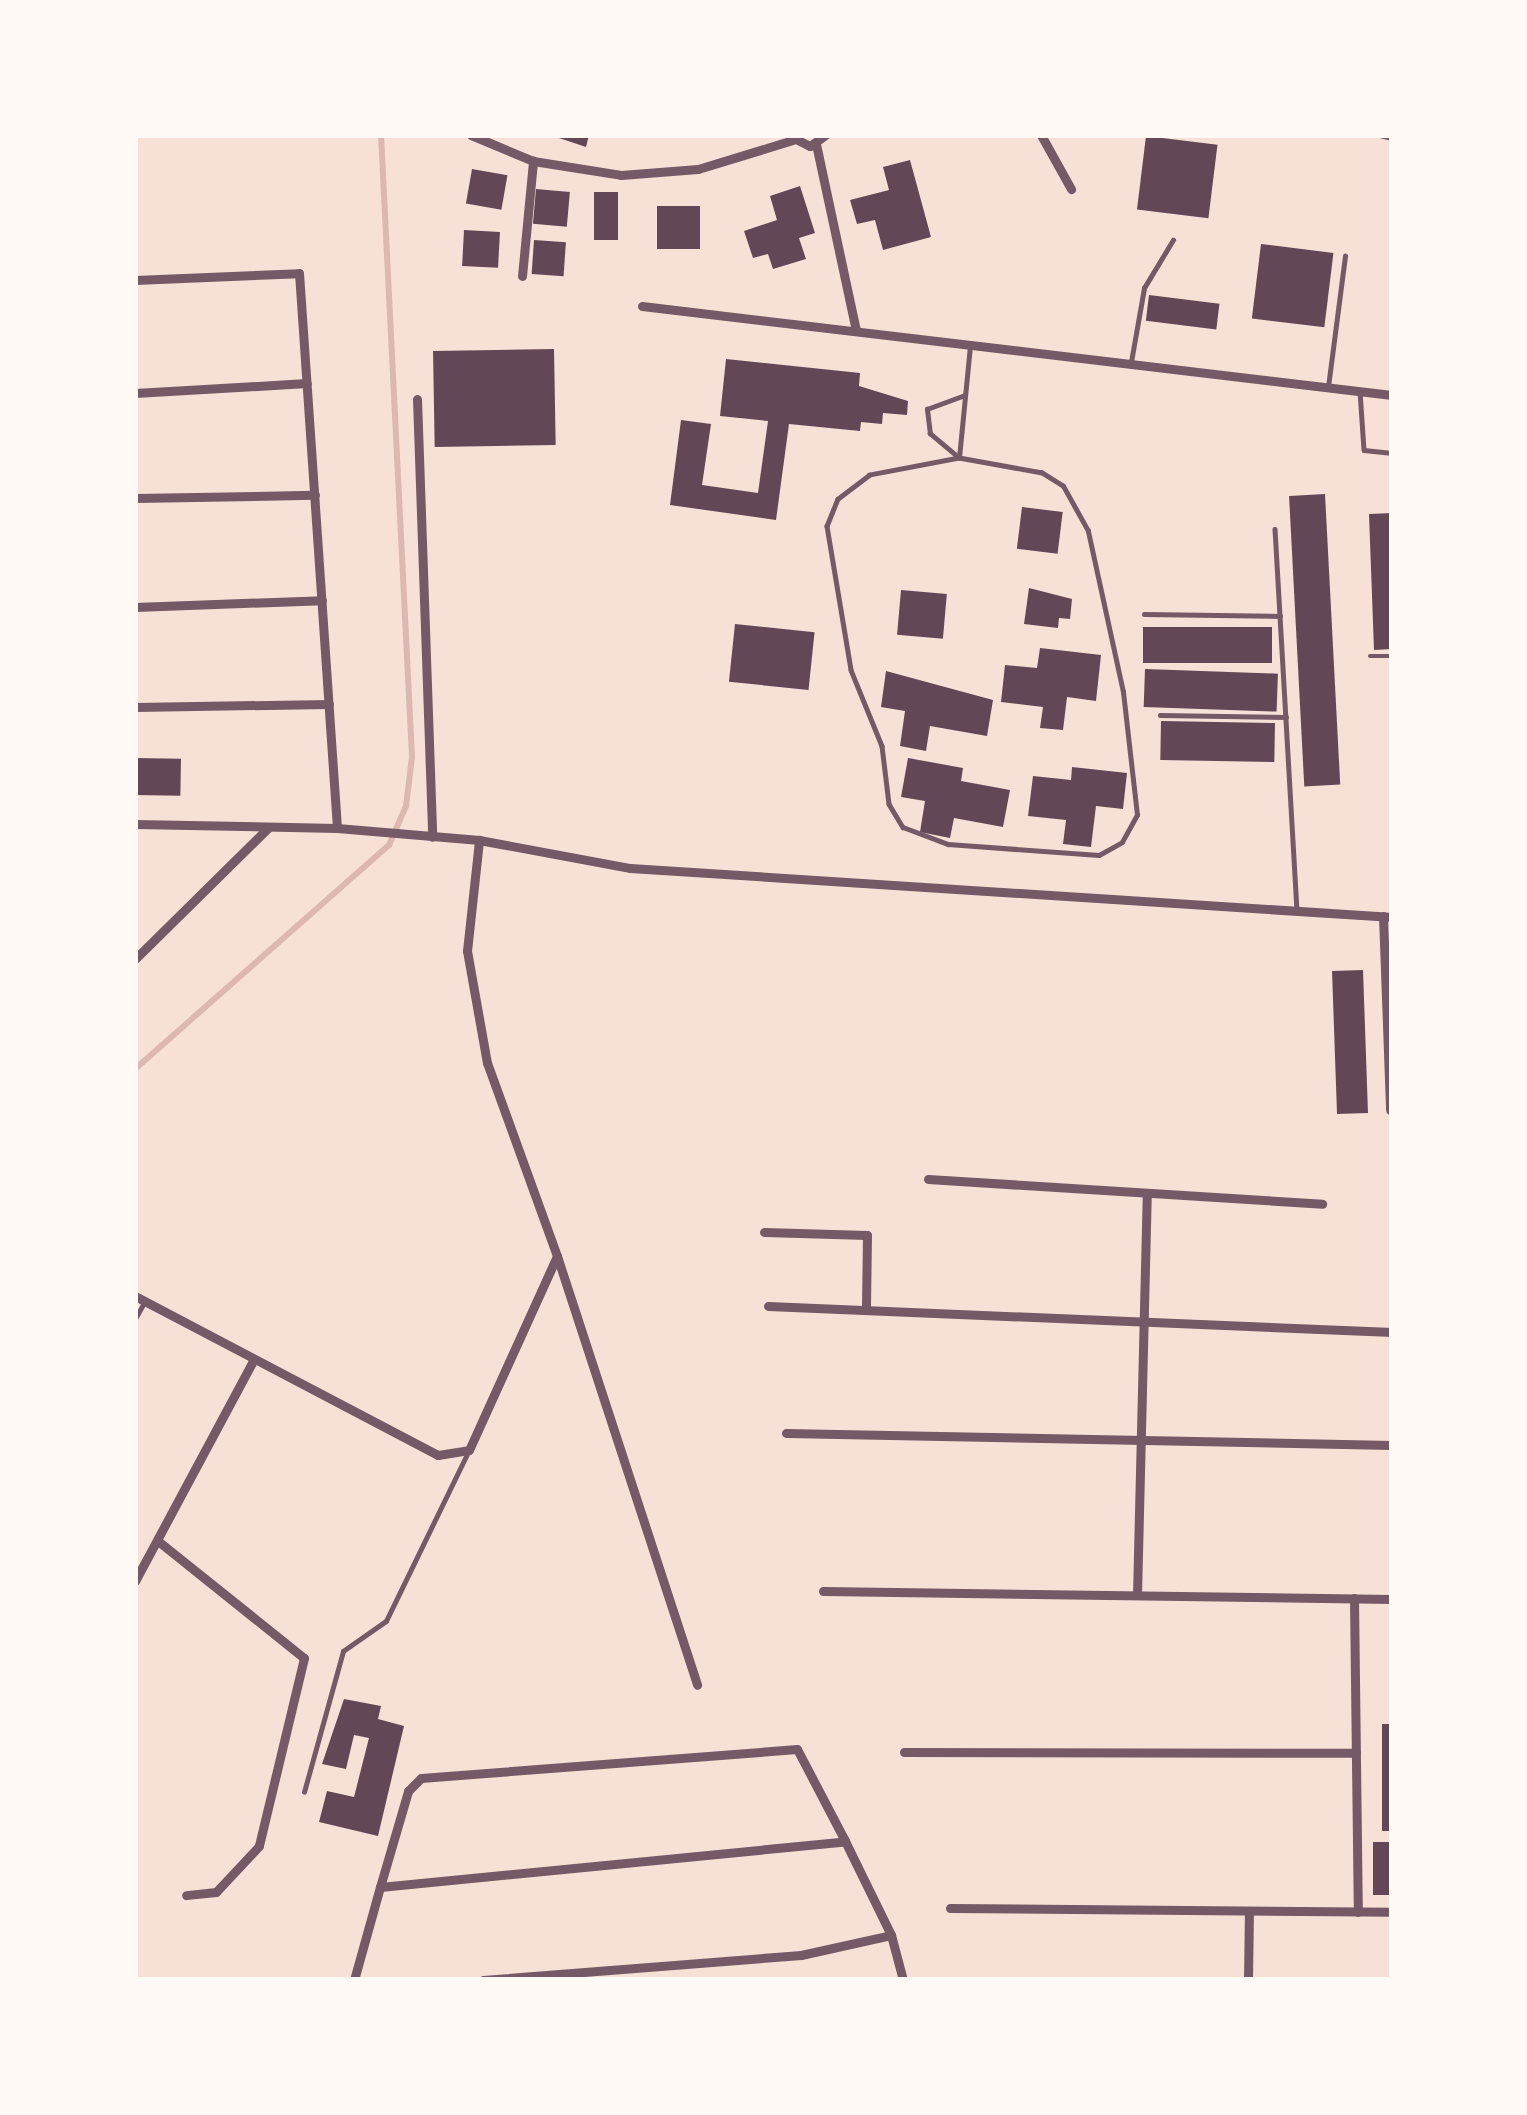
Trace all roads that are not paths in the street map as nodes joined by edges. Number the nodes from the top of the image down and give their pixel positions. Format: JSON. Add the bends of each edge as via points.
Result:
{"nodes":[{"id":1,"x":471,"y":135,"type":"edge"},
{"id":2,"x":1041,"y":135,"type":"edge"},
{"id":3,"x":1381,"y":135,"type":"edge"},
{"id":4,"x":792,"y":138,"type":"edge"},
{"id":5,"x":1392,"y":138,"type":"edge"},
{"id":6,"x":820,"y":140,"type":"edge"},
{"id":7,"x":533,"y":161,"type":"junction"},
{"id":8,"x":1072,"y":189,"type":"dead end"},
{"id":9,"x":1173,"y":240,"type":"dead end"},
{"id":10,"x":1345,"y":256,"type":"dead end"},
{"id":11,"x":523,"y":276,"type":"dead end"},
{"id":12,"x":135,"y":280,"type":"edge"},
{"id":13,"x":642,"y":306,"type":"dead end"},
{"id":14,"x":856,"y":331,"type":"junction"},
{"id":15,"x":970,"y":345,"type":"junction"},
{"id":16,"x":1131,"y":364,"type":"junction"},
{"id":17,"x":307,"y":382,"type":"junction"},
{"id":18,"x":1328,"y":388,"type":"junction"},
{"id":19,"x":1360,"y":391,"type":"junction"},
{"id":20,"x":135,"y":393,"type":"edge"},
{"id":21,"x":965,"y":395,"type":"junction"},
{"id":22,"x":1392,"y":395,"type":"edge"},
{"id":23,"x":417,"y":399,"type":"dead end"},
{"id":24,"x":1392,"y":453,"type":"edge"},
{"id":25,"x":959,"y":458,"type":"junction"},
{"id":26,"x":315,"y":494,"type":"junction"},
{"id":27,"x":135,"y":498,"type":"edge"},
{"id":28,"x":1275,"y":529,"type":"dead end"},
{"id":29,"x":322,"y":600,"type":"junction"},
{"id":30,"x":135,"y":607,"type":"edge"},
{"id":31,"x":1144,"y":614,"type":"dead end"},
{"id":32,"x":1280,"y":616,"type":"junction"},
{"id":33,"x":1370,"y":656,"type":"dead end"},
{"id":34,"x":1392,"y":656,"type":"edge"},
{"id":35,"x":329,"y":704,"type":"junction"},
{"id":36,"x":135,"y":707,"type":"edge"},
{"id":37,"x":1160,"y":715,"type":"dead end"},
{"id":38,"x":1286,"y":717,"type":"junction"},
{"id":39,"x":135,"y":824,"type":"edge"},
{"id":40,"x":268,"y":828,"type":"junction"},
{"id":41,"x":337,"y":828,"type":"junction"},
{"id":42,"x":432,"y":837,"type":"junction"},
{"id":43,"x":479,"y":840,"type":"junction"},
{"id":44,"x":1298,"y":908,"type":"junction"},
{"id":45,"x":1388,"y":916,"type":"edge"},
{"id":46,"x":135,"y":959,"type":"edge"},
{"id":47,"x":1390,"y":1110,"type":"edge"},
{"id":48,"x":928,"y":1179,"type":"dead end"},
{"id":49,"x":1147,"y":1193,"type":"junction"},
{"id":50,"x":1322,"y":1204,"type":"dead end"},
{"id":51,"x":764,"y":1232,"type":"dead end"},
{"id":52,"x":556,"y":1256,"type":"junction"},
{"id":53,"x":140,"y":1298,"type":"edge"},
{"id":54,"x":768,"y":1306,"type":"dead end"},
{"id":55,"x":866,"y":1310,"type":"junction"},
{"id":56,"x":135,"y":1319,"type":"edge"},
{"id":57,"x":1143,"y":1322,"type":"junction"},
{"id":58,"x":1392,"y":1332,"type":"edge"},
{"id":59,"x":253,"y":1360,"type":"junction"},
{"id":60,"x":786,"y":1433,"type":"dead end"},
{"id":61,"x":1141,"y":1440,"type":"junction"},
{"id":62,"x":1392,"y":1445,"type":"edge"},
{"id":63,"x":470,"y":1450,"type":"junction"},
{"id":64,"x":158,"y":1541,"type":"junction"},
{"id":65,"x":135,"y":1581,"type":"edge"},
{"id":66,"x":823,"y":1591,"type":"dead end"},
{"id":67,"x":1137,"y":1595,"type":"junction"},
{"id":68,"x":1354,"y":1598,"type":"junction"},
{"id":69,"x":1392,"y":1599,"type":"edge"},
{"id":70,"x":697,"y":1685,"type":"dead end"},
{"id":71,"x":904,"y":1752,"type":"dead end"},
{"id":72,"x":1356,"y":1754,"type":"junction"},
{"id":73,"x":304,"y":1792,"type":"dead end"},
{"id":74,"x":845,"y":1841,"type":"junction"},
{"id":75,"x":380,"y":1887,"type":"junction"},
{"id":76,"x":186,"y":1895,"type":"dead end"},
{"id":77,"x":950,"y":1907,"type":"dead end"},
{"id":78,"x":1249,"y":1911,"type":"junction"},
{"id":79,"x":1358,"y":1912,"type":"junction"},
{"id":80,"x":1392,"y":1912,"type":"edge"},
{"id":81,"x":891,"y":1935,"type":"junction"},
{"id":82,"x":354,"y":1980,"type":"edge"},
{"id":83,"x":483,"y":1980,"type":"edge"},
{"id":84,"x":903,"y":1980,"type":"edge"},
{"id":85,"x":1248,"y":1980,"type":"edge"}],
"edges":[{"from":1,"to":7,"type":"street"},
{"from":2,"to":8,"type":"street"},
{"from":3,"to":5,"type":"lane"},
{"from":4,"to":6,"type":"street"},
{"from":4,"to":7,"type":"street","via":[[698,169],[621,175]]},
{"from":6,"to":14,"type":"street"},
{"from":7,"to":11,"type":"street"},
{"from":9,"to":16,"type":"lane","via":[[1144,288]]},
{"from":10,"to":18,"type":"lane"},
{"from":12,"to":17,"type":"street","via":[[299,273]]},
{"from":13,"to":14,"type":"street"},
{"from":14,"to":15,"type":"street"},
{"from":15,"to":16,"type":"street"},
{"from":15,"to":21,"type":"lane"},
{"from":16,"to":18,"type":"street"},
{"from":17,"to":20,"type":"street"},
{"from":17,"to":26,"type":"street"},
{"from":18,"to":19,"type":"street"},
{"from":19,"to":22,"type":"street"},
{"from":19,"to":24,"type":"lane","via":[[1364,450]]},
{"from":21,"to":25,"type":"lane"},
{"from":21,"to":25,"type":"lane","via":[[935,401],[924,419]]},
{"from":23,"to":42,"type":"street"},
{"from":25,"to":25,"type":"lane","via":[[871,475],[838,500],[826,526],[851,670],[881,746],[890,804],[903,827],[933,841],[1060,858],[1099,855],[1123,842],[1137,815],[1123,692],[1084,519],[1064,486],[1042,473]]},
{"from":26,"to":27,"type":"street"},
{"from":26,"to":29,"type":"street"},
{"from":28,"to":32,"type":"lane"},
{"from":29,"to":30,"type":"street"},
{"from":29,"to":35,"type":"street"},
{"from":31,"to":32,"type":"lane"},
{"from":32,"to":38,"type":"lane"},
{"from":33,"to":34,"type":"lane"},
{"from":35,"to":36,"type":"street"},
{"from":35,"to":41,"type":"street"},
{"from":37,"to":38,"type":"lane"},
{"from":38,"to":44,"type":"lane"},
{"from":39,"to":40,"type":"street"},
{"from":40,"to":41,"type":"street"},
{"from":40,"to":46,"type":"street"},
{"from":41,"to":42,"type":"street"},
{"from":42,"to":43,"type":"street"},
{"from":43,"to":44,"type":"street","via":[[630,868]]},
{"from":43,"to":52,"type":"street","via":[[467,951],[487,1063]]},
{"from":44,"to":45,"type":"street"},
{"from":45,"to":47,"type":"street"},
{"from":48,"to":49,"type":"street"},
{"from":49,"to":50,"type":"street"},
{"from":49,"to":57,"type":"street"},
{"from":51,"to":55,"type":"street","via":[[867,1235]]},
{"from":52,"to":63,"type":"street"},
{"from":52,"to":70,"type":"street"},
{"from":53,"to":56,"type":"lane"},
{"from":53,"to":59,"type":"street"},
{"from":54,"to":55,"type":"street"},
{"from":55,"to":57,"type":"street"},
{"from":57,"to":58,"type":"street"},
{"from":57,"to":61,"type":"street"},
{"from":59,"to":63,"type":"street","via":[[437,1455]]},
{"from":59,"to":64,"type":"street"},
{"from":60,"to":61,"type":"street"},
{"from":61,"to":62,"type":"street"},
{"from":61,"to":67,"type":"street"},
{"from":63,"to":73,"type":"lane","via":[[386,1621],[343,1652]]},
{"from":64,"to":65,"type":"street"},
{"from":64,"to":76,"type":"street","via":[[304,1658],[260,1846],[216,1892]]},
{"from":66,"to":67,"type":"street"},
{"from":67,"to":68,"type":"street"},
{"from":68,"to":69,"type":"street"},
{"from":68,"to":72,"type":"street"},
{"from":71,"to":72,"type":"street"},
{"from":72,"to":79,"type":"street"},
{"from":74,"to":75,"type":"street"},
{"from":74,"to":75,"type":"street","via":[[797,1749],[421,1778],[408,1791]]},
{"from":74,"to":81,"type":"street"},
{"from":75,"to":82,"type":"street"},
{"from":77,"to":78,"type":"street"},
{"from":78,"to":79,"type":"street"},
{"from":78,"to":85,"type":"street"},
{"from":79,"to":80,"type":"street"},
{"from":81,"to":83,"type":"street","via":[[801,1955]]},
{"from":81,"to":84,"type":"street"}]}
